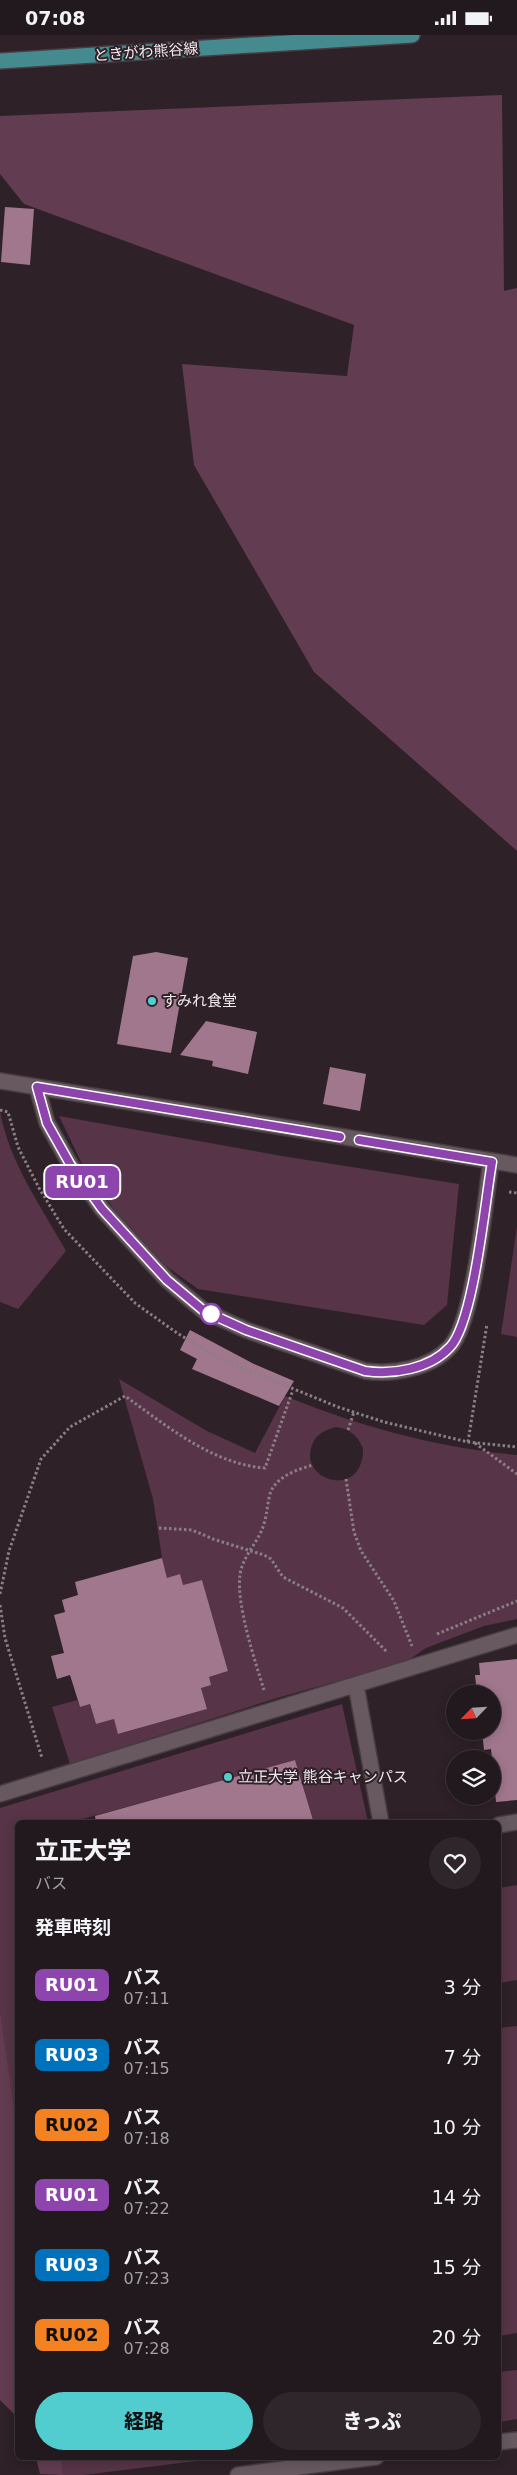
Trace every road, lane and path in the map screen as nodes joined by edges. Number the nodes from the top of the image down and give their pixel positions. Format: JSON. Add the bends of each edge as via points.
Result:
{"nodes":[{"id":1,"x":412,"y":35,"type":"edge"},
{"id":2,"x":0,"y":61,"type":"edge"},
{"id":3,"x":0,"y":1081,"type":"edge"},
{"id":4,"x":37,"y":1087,"type":"junction"},
{"id":5,"x":492,"y":1162,"type":"junction"},
{"id":6,"x":517,"y":1165,"type":"edge"},
{"id":7,"x":294,"y":1390,"type":"dead end"},
{"id":8,"x":354,"y":1412,"type":"dead end"},
{"id":9,"x":348,"y":1431,"type":"dead end"},
{"id":10,"x":475,"y":1443,"type":"dead end"},
{"id":11,"x":313,"y":1465,"type":"dead end"},
{"id":12,"x":517,"y":1474,"type":"edge"},
{"id":13,"x":346,"y":1479,"type":"dead end"},
{"id":14,"x":158,"y":1528,"type":"dead end"},
{"id":15,"x":249,"y":1551,"type":"junction"},
{"id":16,"x":0,"y":1594,"type":"edge"},
{"id":17,"x":517,"y":1601,"type":"edge"},
{"id":18,"x":0,"y":1605,"type":"edge"},
{"id":19,"x":436,"y":1635,"type":"dead end"},
{"id":20,"x":517,"y":1635,"type":"edge"},
{"id":21,"x":421,"y":1644,"type":"dead end"},
{"id":22,"x":401,"y":1670,"type":"junction"},
{"id":23,"x":356,"y":1685,"type":"junction"},
{"id":24,"x":271,"y":1711,"type":"junction"},
{"id":25,"x":49,"y":1780,"type":"junction"},
{"id":26,"x":0,"y":1794,"type":"edge"},
{"id":27,"x":380,"y":1820,"type":"edge"},
{"id":28,"x":517,"y":1822,"type":"edge"},
{"id":29,"x":501,"y":1825,"type":"edge"},
{"id":30,"x":517,"y":2440,"type":"edge"},
{"id":31,"x":501,"y":2442,"type":"edge"},
{"id":32,"x":353,"y":2460,"type":"edge"},
{"id":33,"x":238,"y":2475,"type":"edge"}],
"edges":[{"from":1,"to":2,"type":"main road","name":"ときがわ熊谷線"},
{"from":3,"to":4,"type":"street"},
{"from":4,"to":5,"type":"street"},
{"from":4,"to":5,"type":"street","via":[[47,1123],[70,1164],[102,1209],[167,1280],[204,1311],[246,1330],[365,1371],[384,1373],[418,1367],[449,1348],[461,1332],[469,1304]]},
{"from":5,"to":6,"type":"street"},
{"from":7,"to":16,"type":"path","via":[[265,1468],[216,1457],[125,1396],[70,1427],[41,1459],[9,1551]]},
{"from":8,"to":9,"type":"path"},
{"from":10,"to":12,"type":"path"},
{"from":11,"to":15,"type":"path","via":[[277,1482],[271,1492],[263,1527]]},
{"from":13,"to":21,"type":"path","via":[[354,1532],[361,1551],[394,1601],[414,1649]]},
{"from":14,"to":15,"type":"path","via":[[192,1530]]},
{"from":15,"to":22,"type":"path","via":[[270,1559],[283,1577],[343,1608],[383,1647]]},
{"from":15,"to":24,"type":"path","via":[[240,1575],[242,1606]]},
{"from":17,"to":19,"type":"path"},
{"from":18,"to":25,"type":"path","via":[[5,1638]]},
{"from":20,"to":22,"type":"street"},
{"from":22,"to":23,"type":"street"},
{"from":23,"to":24,"type":"street"},
{"from":23,"to":27,"type":"street"},
{"from":24,"to":25,"type":"street"},
{"from":25,"to":26,"type":"street"},
{"from":28,"to":29,"type":"street"},
{"from":30,"to":31,"type":"street"},
{"from":32,"to":33,"type":"street"}]}
